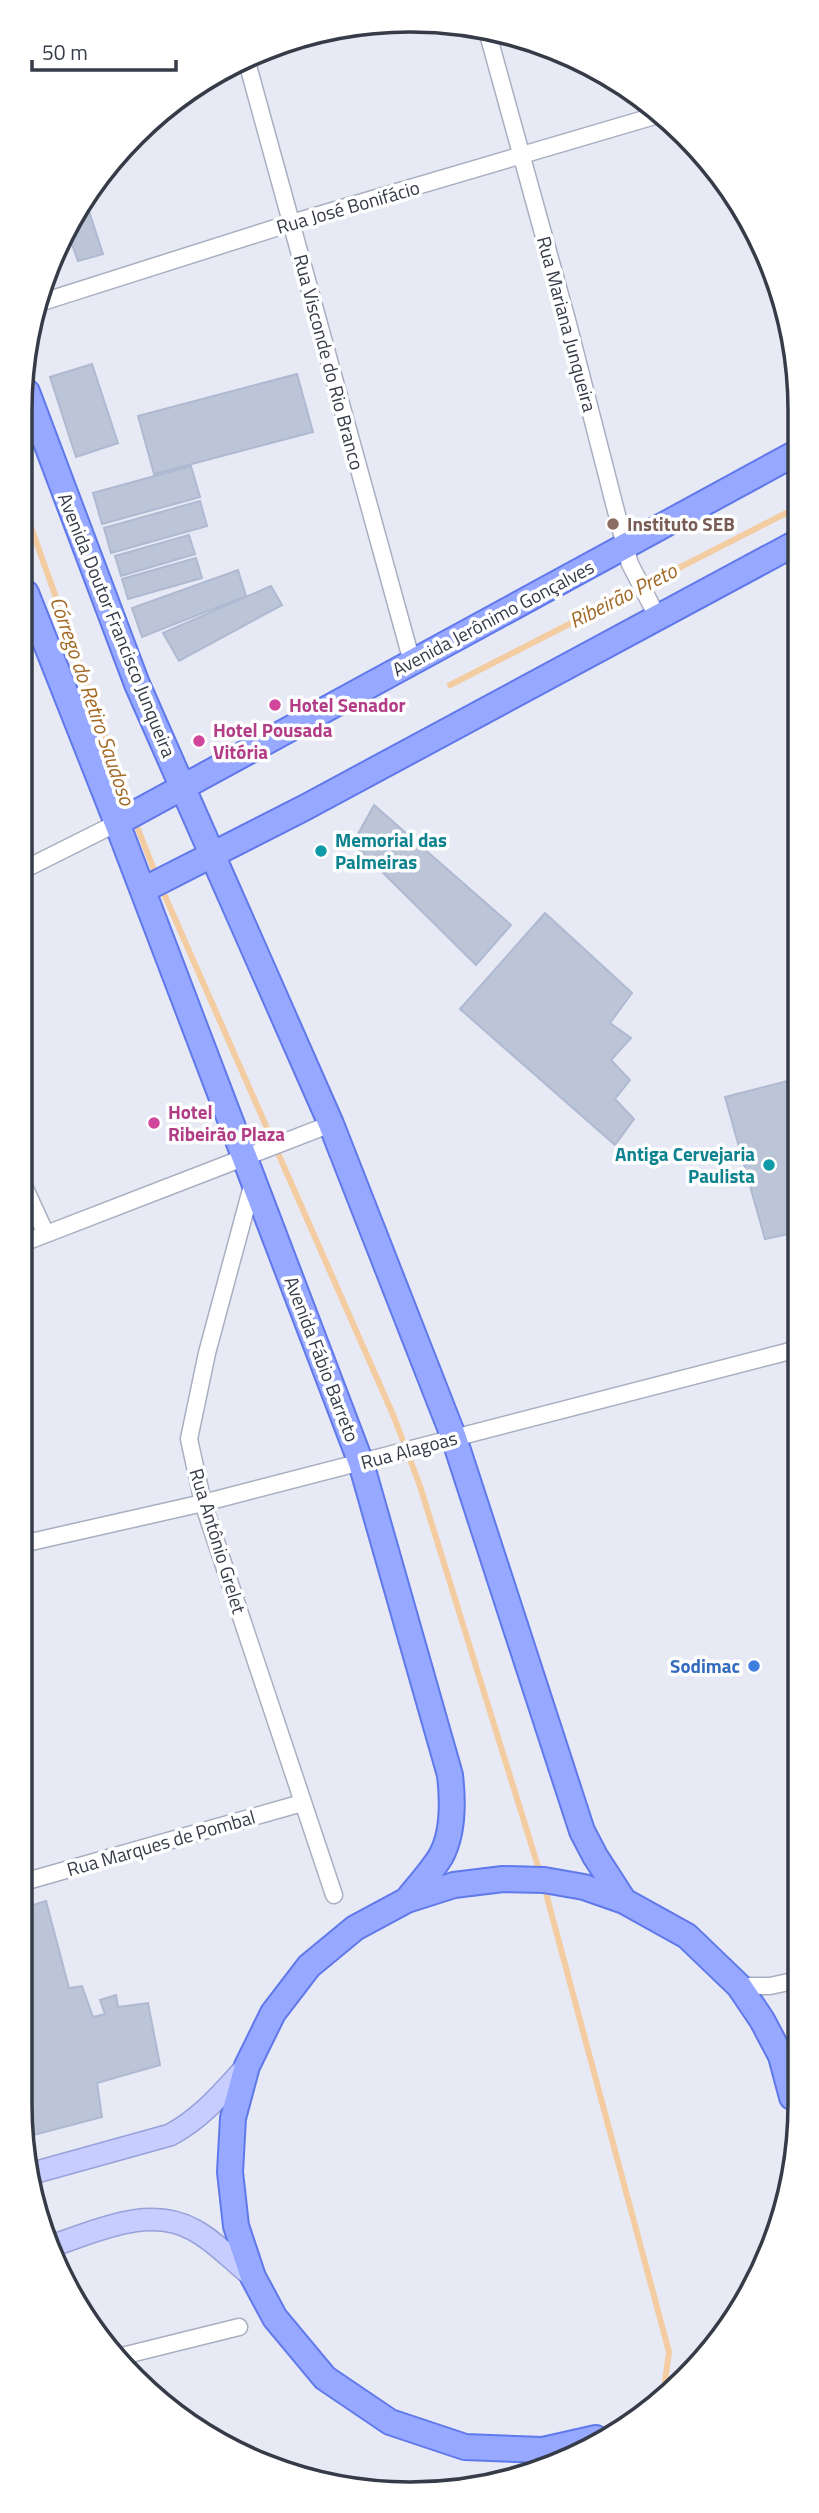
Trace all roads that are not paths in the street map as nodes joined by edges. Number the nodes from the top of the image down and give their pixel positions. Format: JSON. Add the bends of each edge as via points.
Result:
{"nodes":[{"id":1,"x":490,"y":40,"type":"edge"},
{"id":2,"x":248,"y":67,"type":"edge"},
{"id":3,"x":650,"y":118,"type":"edge"},
{"id":4,"x":521,"y":156,"type":"junction"},
{"id":5,"x":291,"y":223,"type":"junction"},
{"id":6,"x":48,"y":300,"type":"edge"},
{"id":7,"x":32,"y":405,"type":"edge"},
{"id":8,"x":788,"y":458,"type":"edge"},
{"id":9,"x":788,"y":547,"type":"edge"},
{"id":10,"x":627,"y":555,"type":"junction"},
{"id":11,"x":32,"y":607,"type":"edge"},
{"id":12,"x":654,"y":610,"type":"junction"},
{"id":13,"x":411,"y":662,"type":"junction"},
{"id":14,"x":177,"y":791,"type":"junction"},
{"id":15,"x":123,"y":820,"type":"junction"},
{"id":16,"x":206,"y":859,"type":"junction"},
{"id":17,"x":32,"y":865,"type":"edge"},
{"id":18,"x":150,"y":887,"type":"junction"},
{"id":19,"x":326,"y":1125,"type":"junction"},
{"id":20,"x":253,"y":1164,"type":"junction"},
{"id":21,"x":32,"y":1204,"type":"edge"},
{"id":22,"x":46,"y":1234,"type":"junction"},
{"id":23,"x":32,"y":1239,"type":"edge"},
{"id":24,"x":788,"y":1352,"type":"edge"},
{"id":25,"x":443,"y":1441,"type":"junction"},
{"id":26,"x":365,"y":1462,"type":"junction"},
{"id":27,"x":204,"y":1503,"type":"junction"},
{"id":28,"x":32,"y":1542,"type":"edge"},
{"id":29,"x":302,"y":1802,"type":"junction"},
{"id":30,"x":32,"y":1880,"type":"edge"},
{"id":31,"x":334,"y":1895,"type":"dead end"},
{"id":32,"x":407,"y":1900,"type":"junction"},
{"id":33,"x":624,"y":1901,"type":"junction"},
{"id":34,"x":788,"y":1982,"type":"edge"},
{"id":35,"x":739,"y":1986,"type":"junction"},
{"id":36,"x":787,"y":2052,"type":"edge"},
{"id":37,"x":247,"y":2066,"type":"junction"},
{"id":38,"x":38,"y":2172,"type":"edge"},
{"id":39,"x":59,"y":2244,"type":"edge"},
{"id":40,"x":253,"y":2277,"type":"junction"},
{"id":41,"x":239,"y":2327,"type":"dead end"},
{"id":42,"x":127,"y":2355,"type":"edge"},
{"id":43,"x":579,"y":2442,"type":"edge"}],
"edges":[{"from":1,"to":4,"type":"street","name":"Rua Mariana Junqueira"},
{"from":2,"to":5,"type":"street","name":"Rua Visconde do Rio Branco"},
{"from":3,"to":4,"type":"street","name":"Rua José Bonifácio"},
{"from":4,"to":5,"type":"street","name":"Rua José Bonifácio"},
{"from":4,"to":10,"type":"street","name":"Rua Mariana Junqueira"},
{"from":5,"to":6,"type":"street","name":"Rua José Bonifácio"},
{"from":5,"to":13,"type":"street","name":"Rua Visconde do Rio Branco"},
{"from":7,"to":14,"type":"main road","name":"Avenida Doutor Francisco Junqueira"},
{"from":8,"to":10,"type":"main road","name":"Avenida Jerônimo Gonçalves"},
{"from":9,"to":12,"type":"main road"},
{"from":10,"to":12,"type":"street","name":"Rua Mariana Junqueira"},
{"from":10,"to":13,"type":"main road","name":"Avenida Jerônimo Gonçalves"},
{"from":11,"to":15,"type":"main road"},
{"from":12,"to":16,"type":"main road"},
{"from":13,"to":14,"type":"main road","name":"Avenida Jerônimo Gonçalves"},
{"from":14,"to":15,"type":"main road","name":"Avenida Jerônimo Gonçalves"},
{"from":14,"to":16,"type":"main road","name":"Avenida Doutor Francisco Junqueira"},
{"from":15,"to":17,"type":"street"},
{"from":15,"to":18,"type":"main road","name":"Avenida Fábio Barreto"},
{"from":16,"to":18,"type":"main road"},
{"from":16,"to":19,"type":"main road"},
{"from":18,"to":20,"type":"main road","name":"Avenida Fábio Barreto"},
{"from":19,"to":20,"type":"street"},
{"from":19,"to":25,"type":"main road"},
{"from":20,"to":22,"type":"street"},
{"from":20,"to":26,"type":"main road","name":"Avenida Fábio Barreto"},
{"from":20,"to":27,"type":"street","name":"Rua Antônio Grelet","via":[[188,1439]]},
{"from":21,"to":22,"type":"street"},
{"from":22,"to":23,"type":"street"},
{"from":24,"to":25,"type":"street","name":"Rua Alagoas"},
{"from":25,"to":26,"type":"street","name":"Rua Alagoas"},
{"from":25,"to":33,"type":"main road","via":[[582,1832]]},
{"from":26,"to":27,"type":"street","name":"Rua Alagoas"},
{"from":26,"to":32,"type":"main road","name":"Avenida Fábio Barreto","via":[[453,1800],[441,1855]]},
{"from":27,"to":28,"type":"street","name":"Rua Alagoas"},
{"from":27,"to":29,"type":"street","name":"Rua Antônio Grelet"},
{"from":29,"to":30,"type":"street","name":"Rua Marques de Pombal"},
{"from":29,"to":31,"type":"street","name":"Rua Antônio Grelet"},
{"from":32,"to":33,"type":"main road","via":[[454,1885],[503,1879],[584,1887]]},
{"from":32,"to":37,"type":"main road","via":[[355,1928],[309,1966],[273,2012]]},
{"from":33,"to":35,"type":"main road","via":[[687,1936]]},
{"from":34,"to":35,"type":"street"},
{"from":35,"to":36,"type":"main road"},
{"from":37,"to":38,"type":"main road","via":[[186,2127]]},
{"from":37,"to":40,"type":"main road","via":[[233,2118],[230,2172],[236,2226]]},
{"from":39,"to":40,"type":"main road","via":[[142,2218],[172,2221],[194,2230]]},
{"from":40,"to":43,"type":"main road","via":[[275,2318],[326,2378],[390,2422],[465,2446],[543,2450]]},
{"from":41,"to":42,"type":"street"}]}
